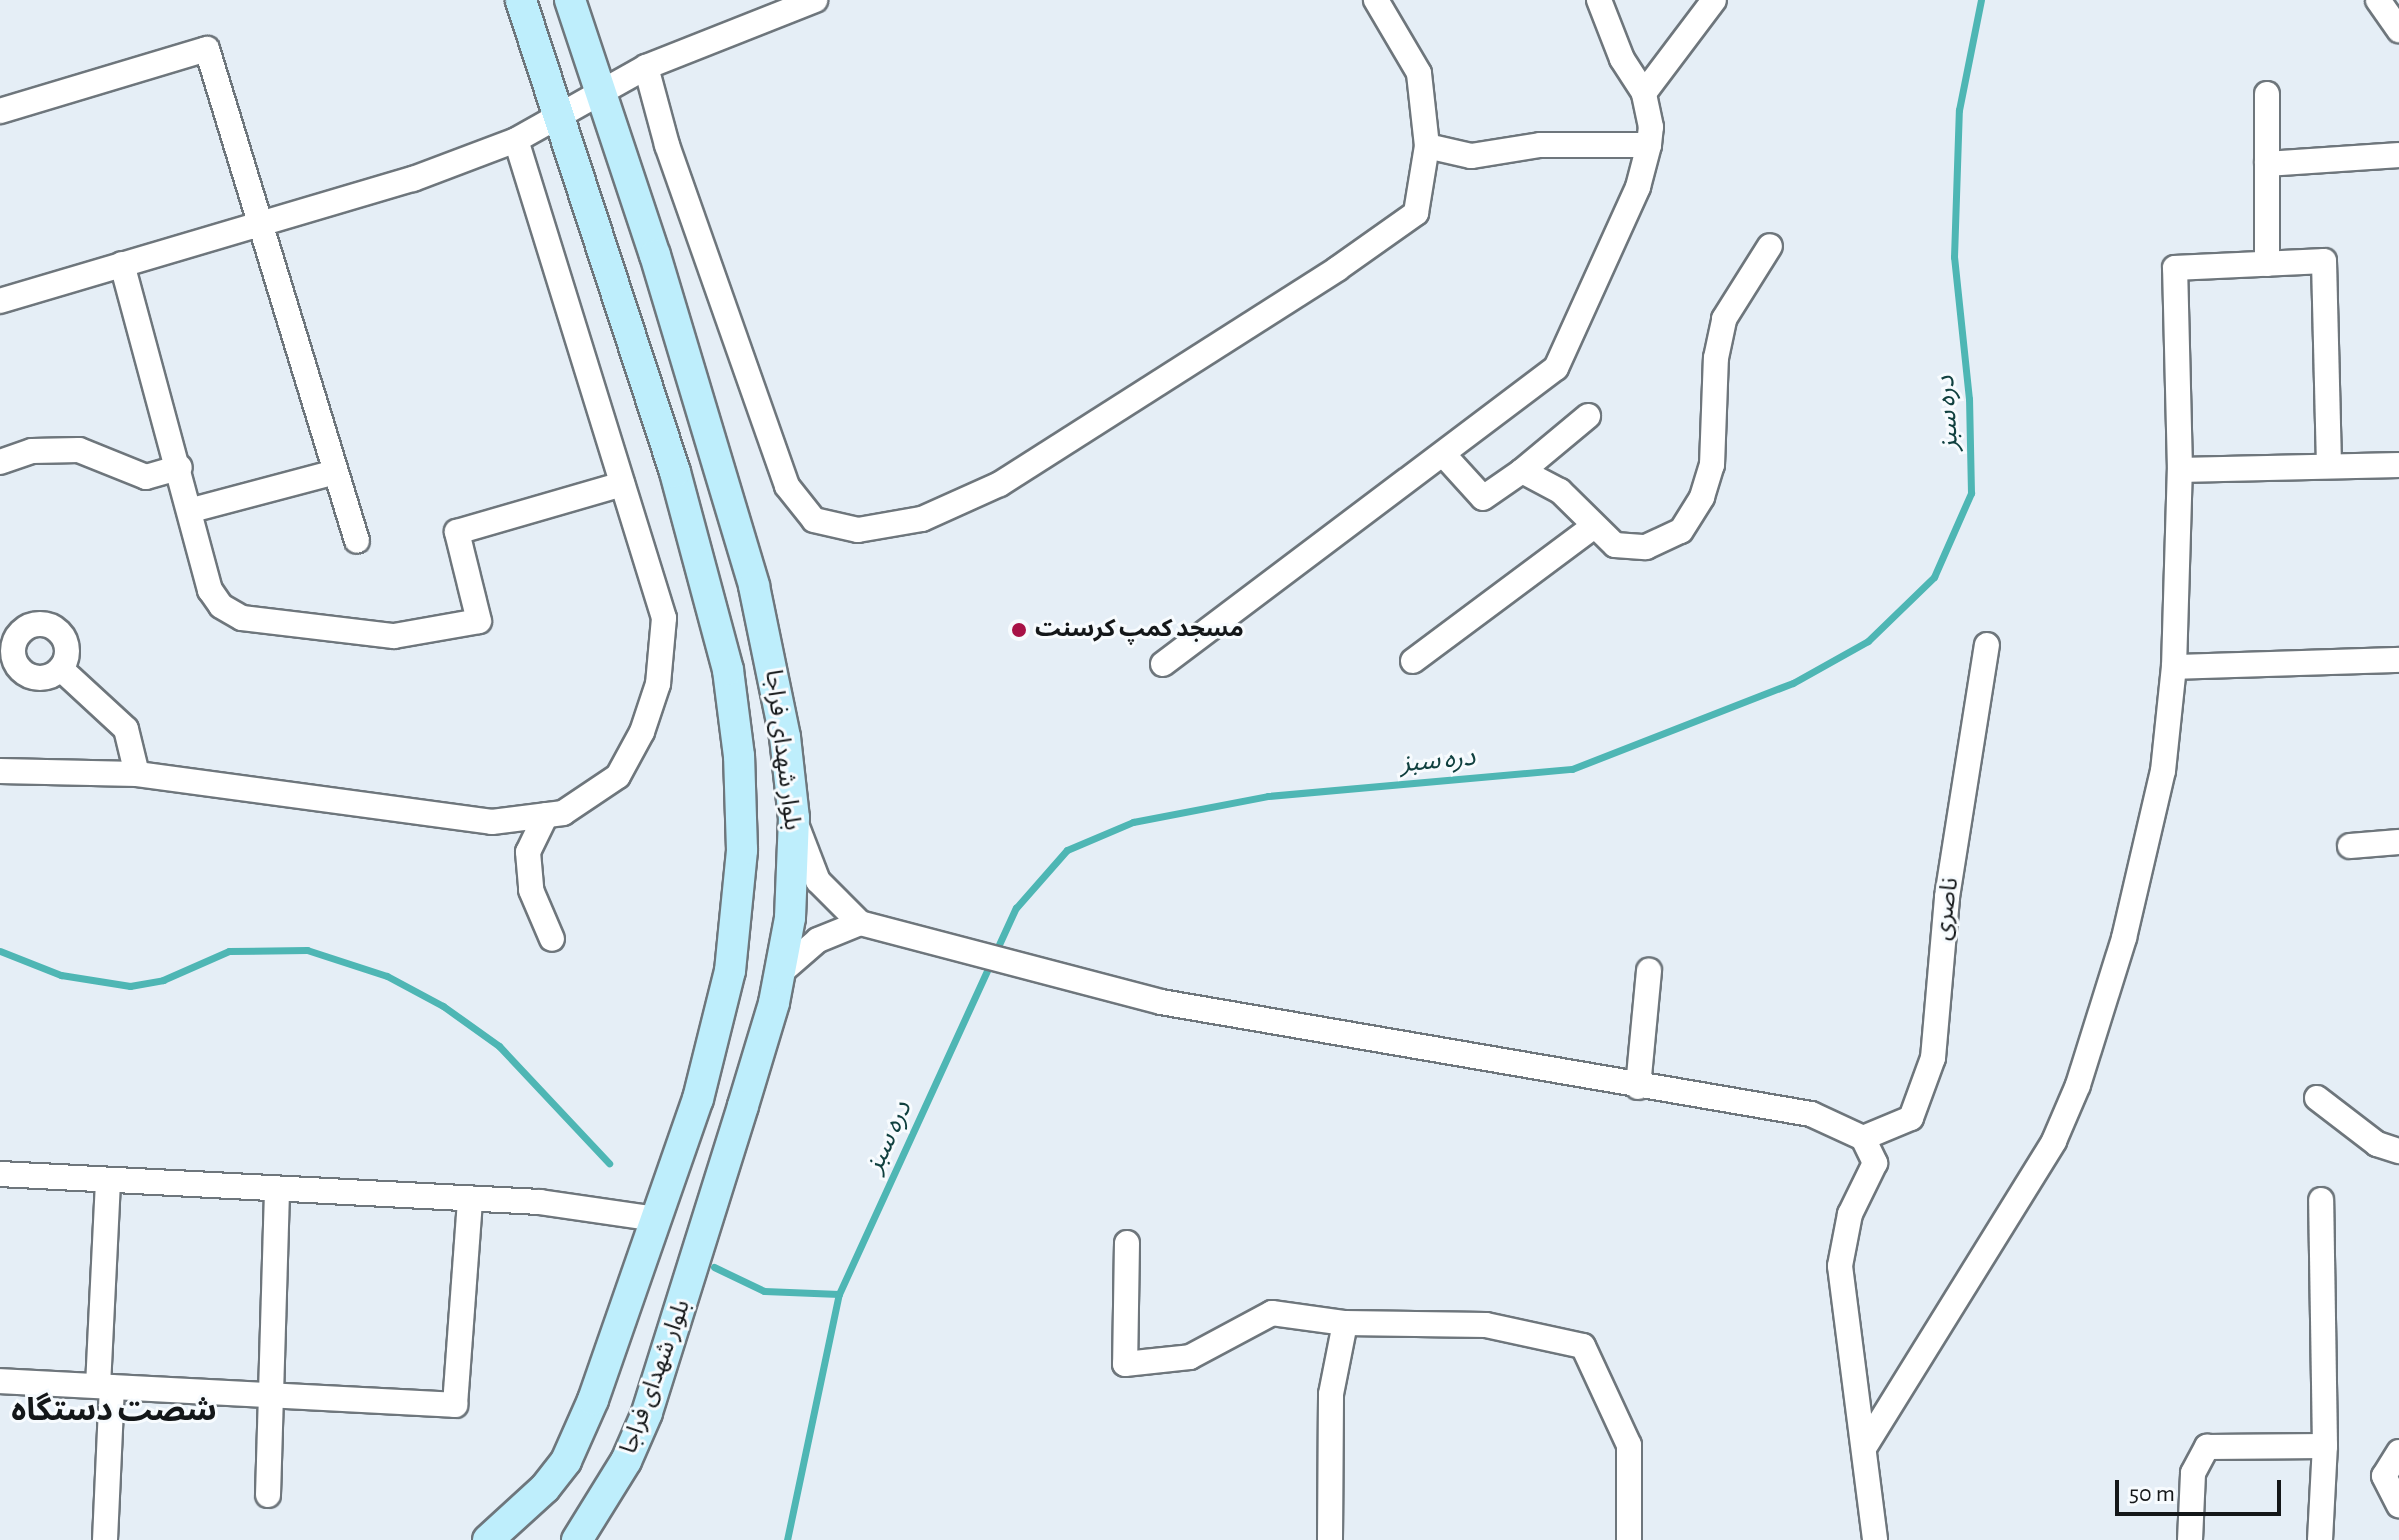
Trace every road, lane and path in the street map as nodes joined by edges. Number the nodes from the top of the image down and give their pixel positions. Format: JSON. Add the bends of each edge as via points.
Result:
{"nodes":[{"id":1,"x":521,"y":0,"type":"edge"},
{"id":2,"x":570,"y":0,"type":"edge"},
{"id":3,"x":815,"y":0,"type":"edge"},
{"id":4,"x":1376,"y":0,"type":"edge"},
{"id":5,"x":1599,"y":0,"type":"edge"},
{"id":6,"x":1714,"y":0,"type":"edge"},
{"id":7,"x":2378,"y":0,"type":"edge"},
{"id":8,"x":2399,"y":30,"type":"edge"},
{"id":9,"x":646,"y":67,"type":"junction"},
{"id":10,"x":601,"y":90,"type":"junction"},
{"id":11,"x":1644,"y":93,"type":"junction"},
{"id":12,"x":2267,"y":94,"type":"dead end"},
{"id":13,"x":0,"y":111,"type":"edge"},
{"id":14,"x":558,"y":116,"type":"junction"},
{"id":15,"x":516,"y":140,"type":"junction"},
{"id":16,"x":1649,"y":145,"type":"junction"},
{"id":17,"x":1427,"y":146,"type":"junction"},
{"id":18,"x":2399,"y":155,"type":"edge"},
{"id":19,"x":2267,"y":164,"type":"junction"},
{"id":20,"x":260,"y":223,"type":"junction"},
{"id":21,"x":1770,"y":246,"type":"dead end"},
{"id":22,"x":122,"y":264,"type":"junction"},
{"id":23,"x":2267,"y":264,"type":"junction"},
{"id":24,"x":0,"y":301,"type":"edge"},
{"id":25,"x":1588,"y":416,"type":"dead end"},
{"id":26,"x":1443,"y":454,"type":"junction"},
{"id":27,"x":0,"y":462,"type":"edge"},
{"id":28,"x":2399,"y":465,"type":"edge"},
{"id":29,"x":2329,"y":466,"type":"junction"},
{"id":30,"x":180,"y":467,"type":"junction"},
{"id":31,"x":2180,"y":470,"type":"junction"},
{"id":32,"x":1522,"y":471,"type":"junction"},
{"id":33,"x":332,"y":473,"type":"junction"},
{"id":34,"x":622,"y":484,"type":"junction"},
{"id":35,"x":192,"y":510,"type":"junction"},
{"id":36,"x":1593,"y":527,"type":"junction"},
{"id":37,"x":357,"y":541,"type":"dead end"},
{"id":38,"x":1987,"y":645,"type":"dead end"},
{"id":39,"x":2399,"y":660,"type":"edge"},
{"id":40,"x":1413,"y":661,"type":"dead end"},
{"id":41,"x":1163,"y":664,"type":"dead end"},
{"id":42,"x":2174,"y":667,"type":"junction"},
{"id":43,"x":61,"y":669,"type":"dead end"},
{"id":44,"x":0,"y":771,"type":"edge"},
{"id":45,"x":137,"y":774,"type":"junction"},
{"id":46,"x":546,"y":815,"type":"junction"},
{"id":47,"x":794,"y":818,"type":"junction"},
{"id":48,"x":2399,"y":842,"type":"edge"},
{"id":49,"x":2350,"y":846,"type":"dead end"},
{"id":50,"x":860,"y":923,"type":"junction"},
{"id":51,"x":552,"y":939,"type":"dead end"},
{"id":52,"x":1649,"y":971,"type":"dead end"},
{"id":53,"x":780,"y":973,"type":"junction"},
{"id":54,"x":1638,"y":1087,"type":"junction"},
{"id":55,"x":2317,"y":1098,"type":"dead end"},
{"id":56,"x":1863,"y":1138,"type":"junction"},
{"id":57,"x":2399,"y":1151,"type":"edge"},
{"id":58,"x":0,"y":1174,"type":"edge"},
{"id":59,"x":108,"y":1180,"type":"junction"},
{"id":60,"x":277,"y":1190,"type":"junction"},
{"id":61,"x":470,"y":1199,"type":"junction"},
{"id":62,"x":2321,"y":1200,"type":"dead end"},
{"id":63,"x":656,"y":1219,"type":"junction"},
{"id":64,"x":1127,"y":1243,"type":"dead end"},
{"id":65,"x":1345,"y":1323,"type":"junction"},
{"id":66,"x":0,"y":1381,"type":"edge"},
{"id":67,"x":105,"y":1386,"type":"junction"},
{"id":68,"x":267,"y":1395,"type":"junction"},
{"id":69,"x":2325,"y":1446,"type":"junction"},
{"id":70,"x":1864,"y":1448,"type":"junction"},
{"id":71,"x":2399,"y":1452,"type":"edge"},
{"id":72,"x":268,"y":1495,"type":"dead end"},
{"id":73,"x":2399,"y":1505,"type":"edge"},
{"id":74,"x":105,"y":1540,"type":"edge"},
{"id":75,"x":488,"y":1540,"type":"edge"},
{"id":76,"x":577,"y":1540,"type":"edge"},
{"id":77,"x":1330,"y":1540,"type":"edge"},
{"id":78,"x":1629,"y":1540,"type":"edge"},
{"id":79,"x":1875,"y":1540,"type":"edge"},
{"id":80,"x":2190,"y":1540,"type":"edge"},
{"id":81,"x":2320,"y":1540,"type":"edge"}],
"edges":[{"from":1,"to":14,"type":"main road","name":"بلوار شهدای فراجا"},
{"from":2,"to":10,"type":"main road","name":"بلوار شهدای فراجا"},
{"from":3,"to":9,"type":"street"},
{"from":4,"to":17,"type":"street","via":[[1419,73]]},
{"from":5,"to":11,"type":"street","via":[[1622,59]]},
{"from":6,"to":11,"type":"street"},
{"from":7,"to":8,"type":"street"},
{"from":9,"to":10,"type":"street"},
{"from":9,"to":17,"type":"street","via":[[667,145],[787,486],[814,520],[858,530],[922,519],[1000,484],[1337,269],[1416,213]]},
{"from":10,"to":14,"type":"street"},
{"from":10,"to":47,"type":"main road","name":"بلوار شهدای فراجا","via":[[754,586],[785,737]]},
{"from":11,"to":16,"type":"street"},
{"from":12,"to":19,"type":"street"},
{"from":13,"to":20,"type":"street","via":[[207,49]]},
{"from":14,"to":15,"type":"street"},
{"from":14,"to":63,"type":"main road","name":"بلوار شهدای فراجا","via":[[675,472],[728,670],[739,756],[742,850],[730,971],[698,1099]]},
{"from":15,"to":20,"type":"street","via":[[413,179]]},
{"from":15,"to":34,"type":"street"},
{"from":16,"to":17,"type":"street","via":[[1540,145],[1471,156]]},
{"from":16,"to":26,"type":"street","via":[[1638,187],[1556,368]]},
{"from":18,"to":19,"type":"street"},
{"from":19,"to":23,"type":"street"},
{"from":20,"to":22,"type":"street"},
{"from":20,"to":33,"type":"street"},
{"from":21,"to":36,"type":"street","via":[[1724,319],[1716,358],[1712,465],[1702,497],[1681,531],[1646,547],[1615,545]]},
{"from":22,"to":24,"type":"street"},
{"from":22,"to":30,"type":"street"},
{"from":23,"to":29,"type":"street","via":[[2324,261]]},
{"from":23,"to":31,"type":"street","via":[[2175,268]]},
{"from":25,"to":32,"type":"street"},
{"from":26,"to":32,"type":"street","via":[[1483,498]]},
{"from":26,"to":41,"type":"street"},
{"from":27,"to":30,"type":"street","via":[[32,451],[79,450],[146,477]]},
{"from":28,"to":29,"type":"street"},
{"from":29,"to":31,"type":"street"},
{"from":30,"to":35,"type":"street"},
{"from":31,"to":42,"type":"street"},
{"from":32,"to":36,"type":"street","via":[[1560,491]]},
{"from":33,"to":35,"type":"street"},
{"from":33,"to":37,"type":"street"},
{"from":34,"to":35,"type":"street","via":[[457,532],[479,621],[394,636],[242,618],[221,606],[210,590]]},
{"from":34,"to":46,"type":"street","via":[[664,618],[658,684],[642,732],[618,776],[563,813]]},
{"from":36,"to":40,"type":"street"},
{"from":38,"to":56,"type":"street","name":"ناصری","via":[[1947,897],[1933,1058],[1911,1118]]},
{"from":39,"to":42,"type":"street"},
{"from":42,"to":70,"type":"street","via":[[2159,786],[2124,938],[2078,1085],[2054,1141]]},
{"from":43,"to":45,"type":"street","via":[[126,729]]},
{"from":44,"to":45,"type":"street"},
{"from":45,"to":46,"type":"street","via":[[492,822]]},
{"from":46,"to":51,"type":"street","via":[[528,852],[531,890]]},
{"from":47,"to":50,"type":"street","via":[[818,881]]},
{"from":47,"to":53,"type":"main road","name":"بلوار شهدای فراجا","via":[[790,918]]},
{"from":48,"to":49,"type":"street"},
{"from":50,"to":53,"type":"street","via":[[818,940]]},
{"from":50,"to":54,"type":"street","via":[[1161,1002]]},
{"from":52,"to":54,"type":"street"},
{"from":53,"to":76,"type":"main road","name":"بلوار شهدای فراجا","via":[[647,1413],[626,1461]]},
{"from":54,"to":56,"type":"street","via":[[1811,1114]]},
{"from":55,"to":57,"type":"street","via":[[2377,1144]]},
{"from":56,"to":70,"type":"street","via":[[1875,1163],[1850,1214],[1840,1266]]},
{"from":58,"to":59,"type":"street"},
{"from":59,"to":60,"type":"street"},
{"from":59,"to":67,"type":"street"},
{"from":60,"to":61,"type":"street"},
{"from":60,"to":68,"type":"street"},
{"from":61,"to":63,"type":"street","via":[[540,1202]]},
{"from":61,"to":68,"type":"street","via":[[455,1405]]},
{"from":62,"to":69,"type":"street"},
{"from":63,"to":75,"type":"main road","name":"بلوار شهدای فراجا","via":[[566,1461],[545,1488]]},
{"from":64,"to":65,"type":"street","via":[[1125,1364],[1190,1357],[1272,1313]]},
{"from":65,"to":77,"type":"street","via":[[1331,1394]]},
{"from":65,"to":78,"type":"street","via":[[1486,1325],[1583,1346],[1629,1445]]},
{"from":66,"to":67,"type":"street"},
{"from":67,"to":68,"type":"street"},
{"from":67,"to":74,"type":"street"},
{"from":68,"to":72,"type":"street"},
{"from":69,"to":80,"type":"street","via":[[2207,1447],[2193,1473]]},
{"from":69,"to":81,"type":"street"},
{"from":70,"to":79,"type":"street"},
{"from":71,"to":73,"type":"street","via":[[2384,1476]]}]}
